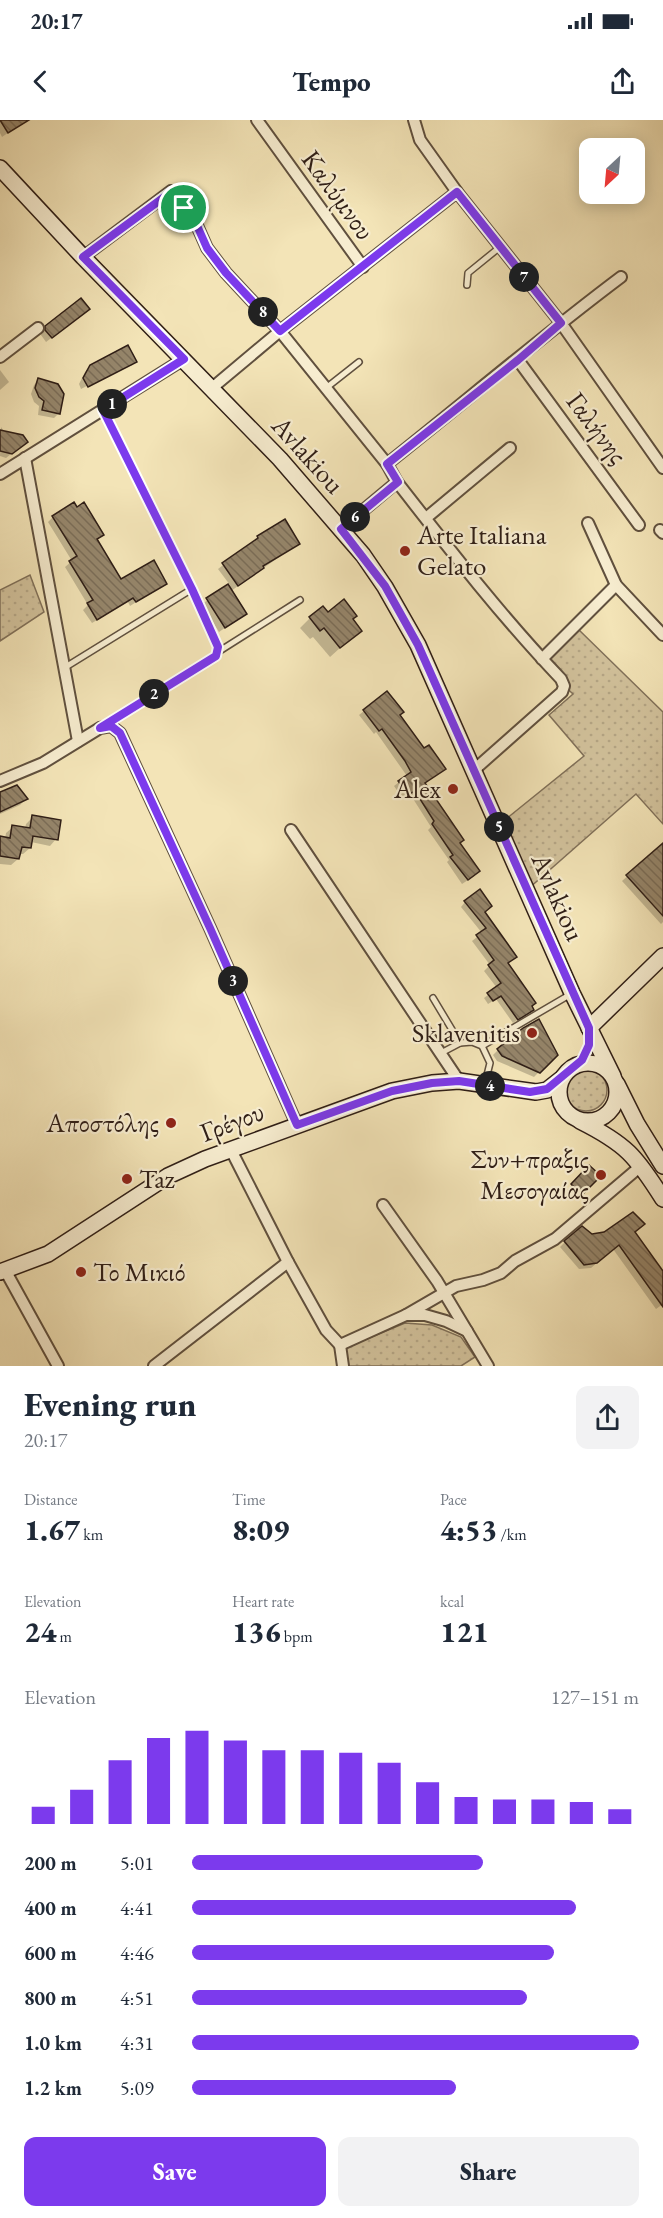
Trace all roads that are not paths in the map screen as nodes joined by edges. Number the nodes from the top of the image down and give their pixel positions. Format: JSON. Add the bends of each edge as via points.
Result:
{"nodes":[{"id":1,"x":257,"y":120,"type":"edge"},
{"id":2,"x":414,"y":120,"type":"edge"},
{"id":3,"x":0,"y":168,"type":"edge"},
{"id":4,"x":457,"y":192,"type":"junction"},
{"id":5,"x":500,"y":247,"type":"junction"},
{"id":6,"x":83,"y":257,"type":"junction"},
{"id":7,"x":363,"y":267,"type":"junction"},
{"id":8,"x":621,"y":277,"type":"dead end"},
{"id":9,"x":467,"y":285,"type":"dead end"},
{"id":10,"x":561,"y":323,"type":"junction"},
{"id":11,"x":38,"y":328,"type":"dead end"},
{"id":12,"x":280,"y":331,"type":"junction"},
{"id":13,"x":0,"y":357,"type":"edge"},
{"id":14,"x":184,"y":359,"type":"junction"},
{"id":15,"x":518,"y":360,"type":"junction"},
{"id":16,"x":358,"y":362,"type":"dead end"},
{"id":17,"x":212,"y":388,"type":"junction"},
{"id":18,"x":326,"y":388,"type":"junction"},
{"id":19,"x":103,"y":410,"type":"junction"},
{"id":20,"x":510,"y":448,"type":"dead end"},
{"id":21,"x":26,"y":458,"type":"junction"},
{"id":22,"x":387,"y":464,"type":"junction"},
{"id":23,"x":663,"y":468,"type":"edge"},
{"id":24,"x":0,"y":474,"type":"edge"},
{"id":25,"x":398,"y":482,"type":"junction"},
{"id":26,"x":426,"y":518,"type":"junction"},
{"id":27,"x":588,"y":523,"type":"dead end"},
{"id":28,"x":639,"y":525,"type":"dead end"},
{"id":29,"x":341,"y":529,"type":"junction"},
{"id":30,"x":616,"y":585,"type":"junction"},
{"id":31,"x":192,"y":589,"type":"junction"},
{"id":32,"x":300,"y":600,"type":"dead end"},
{"id":33,"x":663,"y":634,"type":"edge"},
{"id":34,"x":218,"y":652,"type":"junction"},
{"id":35,"x":542,"y":659,"type":"junction"},
{"id":36,"x":64,"y":668,"type":"junction"},
{"id":37,"x":100,"y":728,"type":"junction"},
{"id":38,"x":78,"y":741,"type":"junction"},
{"id":39,"x":474,"y":770,"type":"junction"},
{"id":40,"x":0,"y":781,"type":"edge"},
{"id":41,"x":291,"y":830,"type":"dead end"},
{"id":42,"x":663,"y":956,"type":"edge"},
{"id":43,"x":572,"y":993,"type":"junction"},
{"id":44,"x":433,"y":998,"type":"dead end"},
{"id":45,"x":589,"y":1028,"type":"junction"},
{"id":46,"x":460,"y":1043,"type":"junction"},
{"id":47,"x":482,"y":1046,"type":"junction"},
{"id":48,"x":441,"y":1053,"type":"junction"},
{"id":49,"x":575,"y":1065,"type":"junction"},
{"id":50,"x":561,"y":1079,"type":"junction"},
{"id":51,"x":615,"y":1080,"type":"junction"},
{"id":52,"x":459,"y":1081,"type":"junction"},
{"id":53,"x":484,"y":1084,"type":"junction"},
{"id":54,"x":502,"y":1088,"type":"junction"},
{"id":55,"x":573,"y":1116,"type":"junction"},
{"id":56,"x":297,"y":1125,"type":"junction"},
{"id":57,"x":231,"y":1150,"type":"junction"},
{"id":58,"x":642,"y":1165,"type":"junction"},
{"id":59,"x":663,"y":1166,"type":"edge"},
{"id":60,"x":663,"y":1199,"type":"edge"},
{"id":61,"x":383,"y":1205,"type":"dead end"},
{"id":62,"x":288,"y":1262,"type":"junction"},
{"id":63,"x":2,"y":1271,"type":"edge"},
{"id":64,"x":444,"y":1293,"type":"junction"},
{"id":65,"x":406,"y":1315,"type":"junction"},
{"id":66,"x":467,"y":1331,"type":"junction"},
{"id":67,"x":340,"y":1345,"type":"junction"},
{"id":68,"x":58,"y":1366,"type":"edge"},
{"id":69,"x":154,"y":1366,"type":"edge"},
{"id":70,"x":343,"y":1366,"type":"edge"},
{"id":71,"x":488,"y":1366,"type":"edge"}],
"edges":[{"from":1,"to":7,"type":"street","name":"Καλύμνου"},
{"from":2,"to":4,"type":"street","via":[[420,140]]},
{"from":3,"to":6,"type":"main road","name":"Avlakiou"},
{"from":4,"to":5,"type":"street"},
{"from":4,"to":7,"type":"street"},
{"from":5,"to":9,"type":"lane","via":[[468,273]]},
{"from":5,"to":10,"type":"street"},
{"from":6,"to":12,"type":"street","via":[[171,192],[195,221],[207,248],[226,273]]},
{"from":6,"to":14,"type":"main road","name":"Avlakiou"},
{"from":7,"to":12,"type":"street"},
{"from":8,"to":10,"type":"street"},
{"from":10,"to":15,"type":"street"},
{"from":10,"to":23,"type":"street"},
{"from":11,"to":13,"type":"street"},
{"from":12,"to":17,"type":"street"},
{"from":12,"to":18,"type":"street"},
{"from":14,"to":17,"type":"main road","name":"Avlakiou"},
{"from":14,"to":19,"type":"street"},
{"from":15,"to":22,"type":"street"},
{"from":15,"to":28,"type":"street","name":"Γαλήνης"},
{"from":16,"to":18,"type":"lane"},
{"from":17,"to":29,"type":"main road","name":"Avlakiou"},
{"from":18,"to":22,"type":"street"},
{"from":19,"to":21,"type":"street"},
{"from":19,"to":31,"type":"lane"},
{"from":20,"to":26,"type":"street"},
{"from":21,"to":24,"type":"street"},
{"from":21,"to":36,"type":"street"},
{"from":22,"to":25,"type":"street"},
{"from":25,"to":26,"type":"street"},
{"from":25,"to":29,"type":"street"},
{"from":26,"to":35,"type":"street"},
{"from":27,"to":30,"type":"street"},
{"from":29,"to":39,"type":"main road","name":"Avlakiou","via":[[402,615]]},
{"from":30,"to":33,"type":"street"},
{"from":30,"to":35,"type":"street"},
{"from":31,"to":34,"type":"lane"},
{"from":31,"to":36,"type":"lane"},
{"from":32,"to":34,"type":"lane"},
{"from":34,"to":37,"type":"lane"},
{"from":35,"to":39,"type":"street","via":[[561,679],[562,693]]},
{"from":36,"to":38,"type":"street"},
{"from":37,"to":38,"type":"street"},
{"from":37,"to":56,"type":"street","via":[[111,726],[120,733]]},
{"from":38,"to":40,"type":"street","via":[[43,763]]},
{"from":39,"to":43,"type":"main road","name":"Avlakiou"},
{"from":41,"to":48,"type":"street"},
{"from":42,"to":45,"type":"main road"},
{"from":43,"to":45,"type":"main road","name":"Avlakiou"},
{"from":43,"to":47,"type":"lane"},
{"from":44,"to":46,"type":"lane"},
{"from":45,"to":49,"type":"main road","via":[[589,1045]]},
{"from":45,"to":51,"type":"main road","name":"Avlakiou"},
{"from":46,"to":47,"type":"lane"},
{"from":46,"to":48,"type":"lane"},
{"from":47,"to":53,"type":"lane","via":[[489,1064]]},
{"from":48,"to":52,"type":"street"},
{"from":49,"to":50,"type":"main road"},
{"from":49,"to":51,"type":"main road","via":[[596,1063]]},
{"from":50,"to":54,"type":"main road","name":"Γρέγου","via":[[542,1091]]},
{"from":50,"to":55,"type":"main road","via":[[559,1097]]},
{"from":51,"to":55,"type":"main road","via":[[615,1102],[604,1116],[588,1121]]},
{"from":51,"to":59,"type":"main road","name":"Avlakiou"},
{"from":52,"to":53,"type":"main road","name":"Γρέγου"},
{"from":52,"to":56,"type":"main road","name":"Γρέγου","via":[[392,1091]]},
{"from":53,"to":54,"type":"main road","name":"Γρέγου"},
{"from":54,"to":55,"type":"main road","name":"Γρέγου"},
{"from":55,"to":58,"type":"main road","name":"Γρέγου","via":[[612,1138]]},
{"from":56,"to":57,"type":"main road","name":"Γρέγου"},
{"from":57,"to":62,"type":"street"},
{"from":57,"to":63,"type":"main road","name":"Γρέγου","via":[[168,1176],[48,1254]]},
{"from":58,"to":60,"type":"main road","name":"Γρέγου"},
{"from":58,"to":64,"type":"street","via":[[555,1239],[501,1273]]},
{"from":61,"to":64,"type":"street"},
{"from":62,"to":67,"type":"street","via":[[326,1330]]},
{"from":62,"to":69,"type":"street"},
{"from":63,"to":68,"type":"street"},
{"from":64,"to":65,"type":"street"},
{"from":64,"to":66,"type":"street"},
{"from":65,"to":66,"type":"street","via":[[425,1315]]},
{"from":65,"to":67,"type":"street"},
{"from":66,"to":71,"type":"street"},
{"from":67,"to":70,"type":"street"}]}
